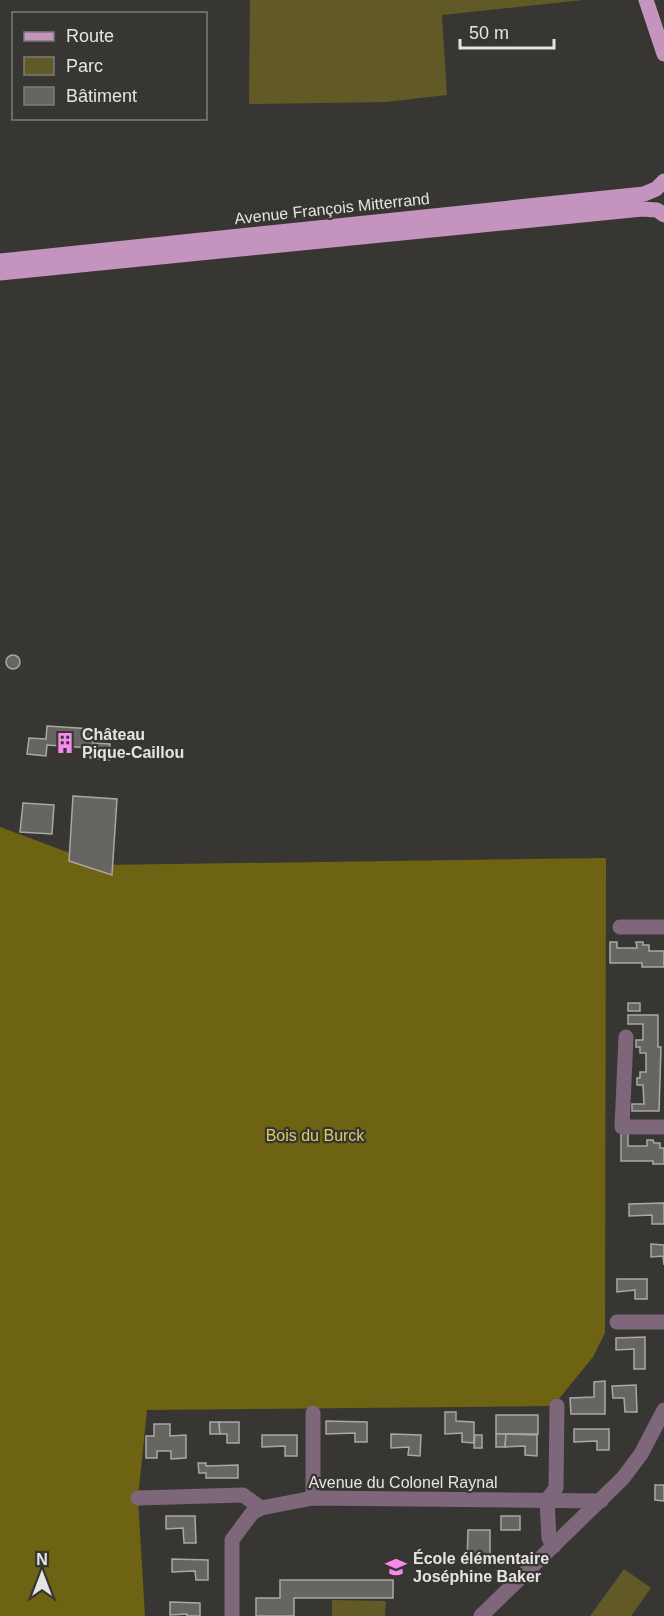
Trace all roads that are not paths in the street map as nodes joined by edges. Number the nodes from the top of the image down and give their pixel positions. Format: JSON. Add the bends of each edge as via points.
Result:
{"nodes":[{"id":1,"x":646,"y":0,"type":"edge"},
{"id":2,"x":664,"y":54,"type":"edge"},
{"id":3,"x":664,"y":181,"type":"edge"},
{"id":4,"x":664,"y":215,"type":"edge"},
{"id":5,"x":0,"y":261,"type":"edge"},
{"id":6,"x":0,"y":273,"type":"edge"},
{"id":7,"x":620,"y":927,"type":"dead end"},
{"id":8,"x":664,"y":927,"type":"edge"},
{"id":9,"x":626,"y":1037,"type":"dead end"},
{"id":10,"x":664,"y":1127,"type":"edge"},
{"id":11,"x":616,"y":1322,"type":"dead end"},
{"id":12,"x":664,"y":1322,"type":"edge"},
{"id":13,"x":557,"y":1406,"type":"dead end"},
{"id":14,"x":664,"y":1410,"type":"edge"},
{"id":15,"x":313,"y":1413,"type":"dead end"},
{"id":16,"x":138,"y":1498,"type":"dead end"},
{"id":17,"x":313,"y":1498,"type":"junction"},
{"id":18,"x":547,"y":1500,"type":"junction"},
{"id":19,"x":601,"y":1501,"type":"junction"},
{"id":20,"x":261,"y":1508,"type":"junction"},
{"id":21,"x":554,"y":1546,"type":"junction"},
{"id":22,"x":232,"y":1616,"type":"edge"},
{"id":23,"x":480,"y":1616,"type":"edge"}],
"edges":[{"from":1,"to":2,"type":"main road"},
{"from":3,"to":5,"type":"main road","name":"Avenue François Mitterrand","via":[[644,195]]},
{"from":4,"to":6,"type":"main road","name":"Avenue François Mitterrand","via":[[642,209]]},
{"from":7,"to":8,"type":"street"},
{"from":9,"to":10,"type":"street","via":[[622,1127]]},
{"from":11,"to":12,"type":"street"},
{"from":13,"to":18,"type":"street","via":[[556,1488]]},
{"from":14,"to":19,"type":"street","via":[[641,1454]]},
{"from":15,"to":17,"type":"street"},
{"from":16,"to":20,"type":"street","via":[[243,1495]]},
{"from":17,"to":18,"type":"street","name":"Avenue du Colonel Raynal"},
{"from":17,"to":20,"type":"street","name":"Avenue du Colonel Raynal"},
{"from":18,"to":19,"type":"street","name":"Avenue du Colonel Raynal"},
{"from":18,"to":21,"type":"street","via":[[549,1538]]},
{"from":19,"to":21,"type":"street"},
{"from":20,"to":22,"type":"street","via":[[252,1513],[232,1540]]},
{"from":21,"to":23,"type":"street"}]}
